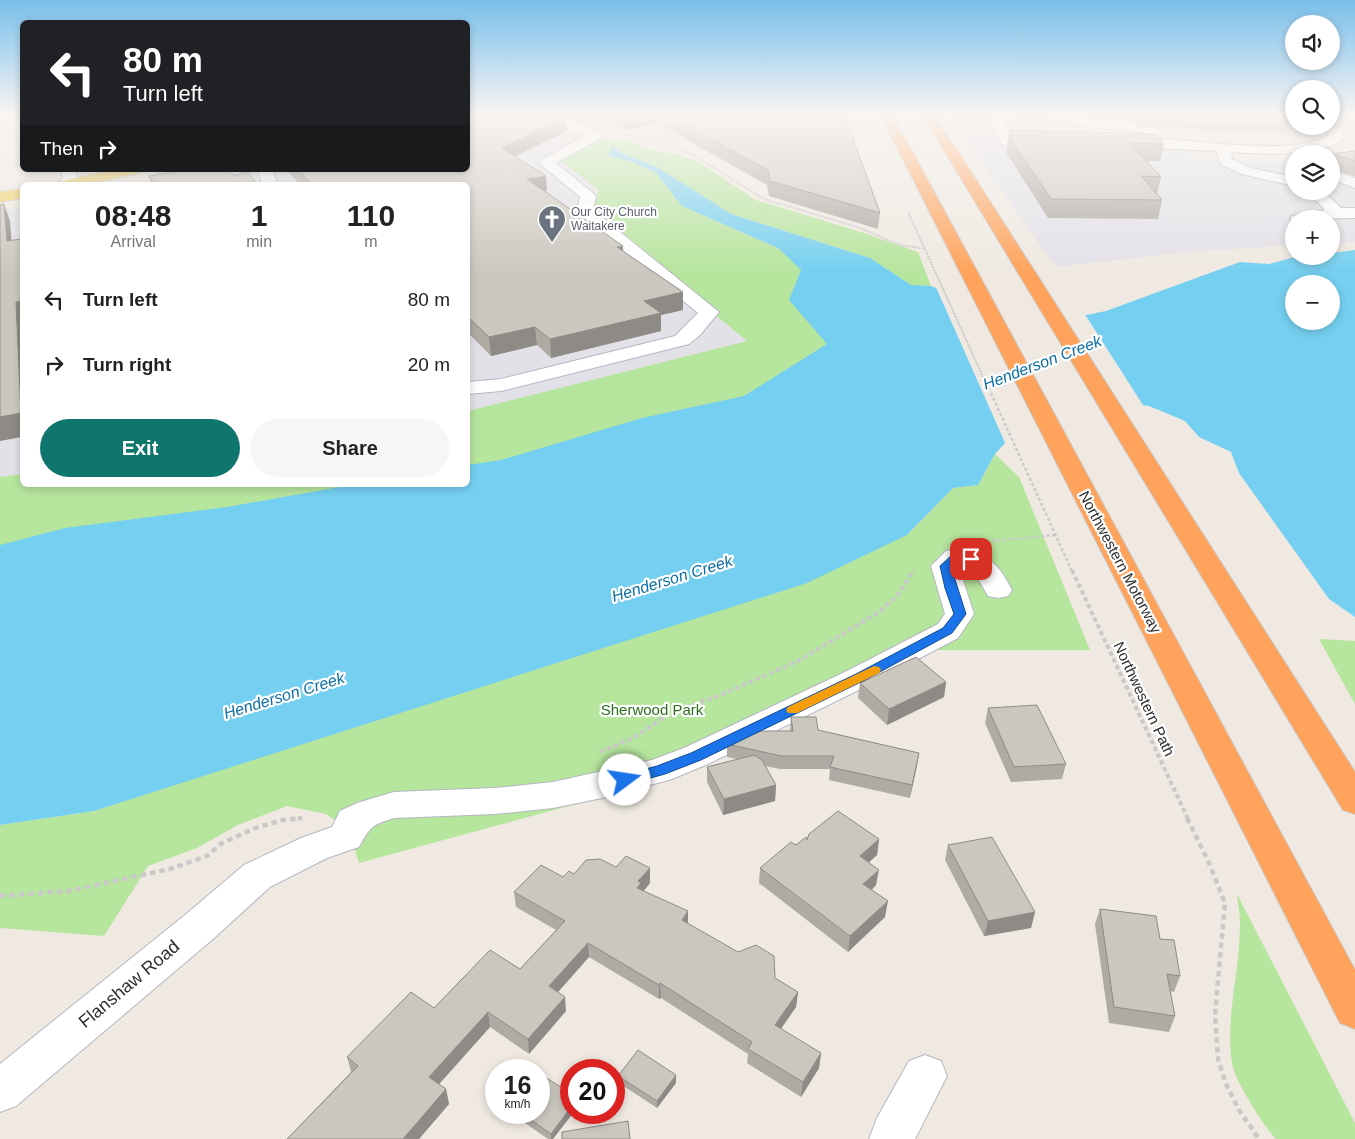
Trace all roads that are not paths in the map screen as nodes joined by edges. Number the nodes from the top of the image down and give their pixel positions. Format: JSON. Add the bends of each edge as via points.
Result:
{"nodes":[{"id":1,"x":551,"y":167,"type":"edge"},
{"id":2,"x":913,"y":167,"type":"edge"},
{"id":3,"x":961,"y":167,"type":"edge"},
{"id":4,"x":1239,"y":167,"type":"edge"},
{"id":5,"x":125,"y":172,"type":"edge"},
{"id":6,"x":1340,"y":177,"type":"edge"},
{"id":7,"x":1285,"y":180,"type":"edge"},
{"id":8,"x":78,"y":182,"type":"edge"},
{"id":9,"x":1355,"y":183,"type":"edge"},
{"id":10,"x":1340,"y":193,"type":"edge"},
{"id":11,"x":20,"y":194,"type":"edge"},
{"id":12,"x":1355,"y":196,"type":"edge"},
{"id":13,"x":0,"y":197,"type":"edge"},
{"id":14,"x":1323,"y":200,"type":"edge"},
{"id":15,"x":1334,"y":210,"type":"edge"},
{"id":16,"x":1355,"y":212,"type":"edge"},
{"id":17,"x":1340,"y":213,"type":"edge"},
{"id":18,"x":470,"y":388,"type":"edge"},
{"id":19,"x":998,"y":590,"type":"dead end"},
{"id":20,"x":1355,"y":800,"type":"edge"},
{"id":21,"x":1355,"y":1010,"type":"edge"},
{"id":22,"x":925,"y":1076,"type":"dead end"},
{"id":23,"x":0,"y":1091,"type":"edge"},
{"id":24,"x":892,"y":1139,"type":"edge"}],
"edges":[{"from":1,"to":18,"type":"street","via":[[588,196],[585,211],[709,312],[682,340],[501,384]]},
{"from":2,"to":21,"type":"highway","name":"Northwestern Motorway"},
{"from":3,"to":20,"type":"highway"},
{"from":4,"to":7,"type":"street"},
{"from":5,"to":8,"type":"main road"},
{"from":6,"to":9,"type":"street"},
{"from":10,"to":12,"type":"street"},
{"from":11,"to":13,"type":"main road"},
{"from":14,"to":15,"type":"street"},
{"from":16,"to":17,"type":"street"},
{"from":19,"to":23,"type":"street","name":"Flanshaw Road","via":[[983,567],[971,559],[956,557],[946,566],[960,614],[948,631],[860,677],[660,770],[553,795],[394,805],[369,812],[353,821],[346,837],[314,848],[257,876]]},
{"from":22,"to":24,"type":"street"}]}
